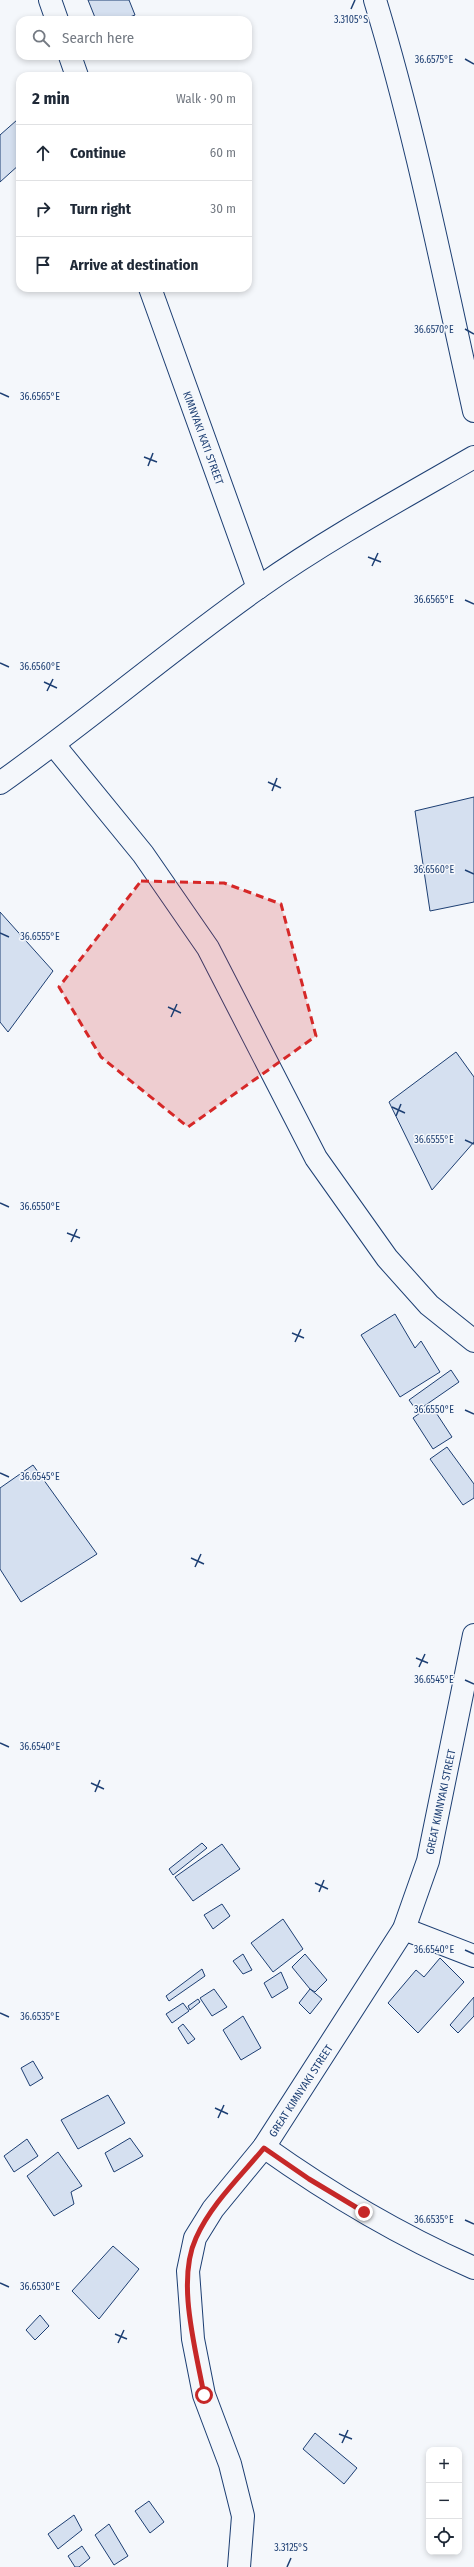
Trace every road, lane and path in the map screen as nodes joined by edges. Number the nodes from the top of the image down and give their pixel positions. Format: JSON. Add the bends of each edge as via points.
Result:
{"nodes":[{"id":1,"x":50,"y":0,"type":"edge"},
{"id":2,"x":375,"y":0,"type":"edge"},
{"id":3,"x":56,"y":16,"type":"edge"},
{"id":4,"x":71,"y":60,"type":"edge"},
{"id":5,"x":76,"y":72,"type":"edge"},
{"id":6,"x":151,"y":292,"type":"edge"},
{"id":7,"x":474,"y":411,"type":"edge"},
{"id":8,"x":474,"y":457,"type":"edge"},
{"id":9,"x":258,"y":588,"type":"junction"},
{"id":10,"x":54,"y":745,"type":"junction"},
{"id":11,"x":0,"y":783,"type":"edge"},
{"id":12,"x":474,"y":1341,"type":"edge"},
{"id":13,"x":474,"y":1635,"type":"edge"},
{"id":14,"x":404,"y":1929,"type":"junction"},
{"id":15,"x":474,"y":1956,"type":"edge"},
{"id":16,"x":264,"y":2148,"type":"junction"},
{"id":17,"x":474,"y":2268,"type":"edge"},
{"id":18,"x":239,"y":2567,"type":"edge"}],
"edges":[{"from":1,"to":3,"type":"street"},
{"from":2,"to":7,"type":"street","via":[[394,62],[418,160]]},
{"from":4,"to":5,"type":"street"},
{"from":6,"to":9,"type":"street","name":"KIMNYAKI KATI STREET"},
{"from":8,"to":9,"type":"street","via":[[377,513]]},
{"from":9,"to":10,"type":"street"},
{"from":10,"to":11,"type":"street"},
{"from":10,"to":12,"type":"street","via":[[143,854],[208,948],[316,1158],[387,1258],[429,1305]]},
{"from":13,"to":14,"type":"street","name":"GREAT KIMNYAKI STREET","via":[[428,1861]]},
{"from":14,"to":15,"type":"street"},
{"from":14,"to":16,"type":"street","name":"GREAT KIMNYAKI STREET"},
{"from":16,"to":17,"type":"street","via":[[309,2179],[392,2228]]},
{"from":16,"to":18,"type":"street","name":"GREAT KIMNYAKI STREET","via":[[210,2215],[195,2238],[188,2271],[193,2339],[204,2395],[230,2464],[244,2516]]}]}
